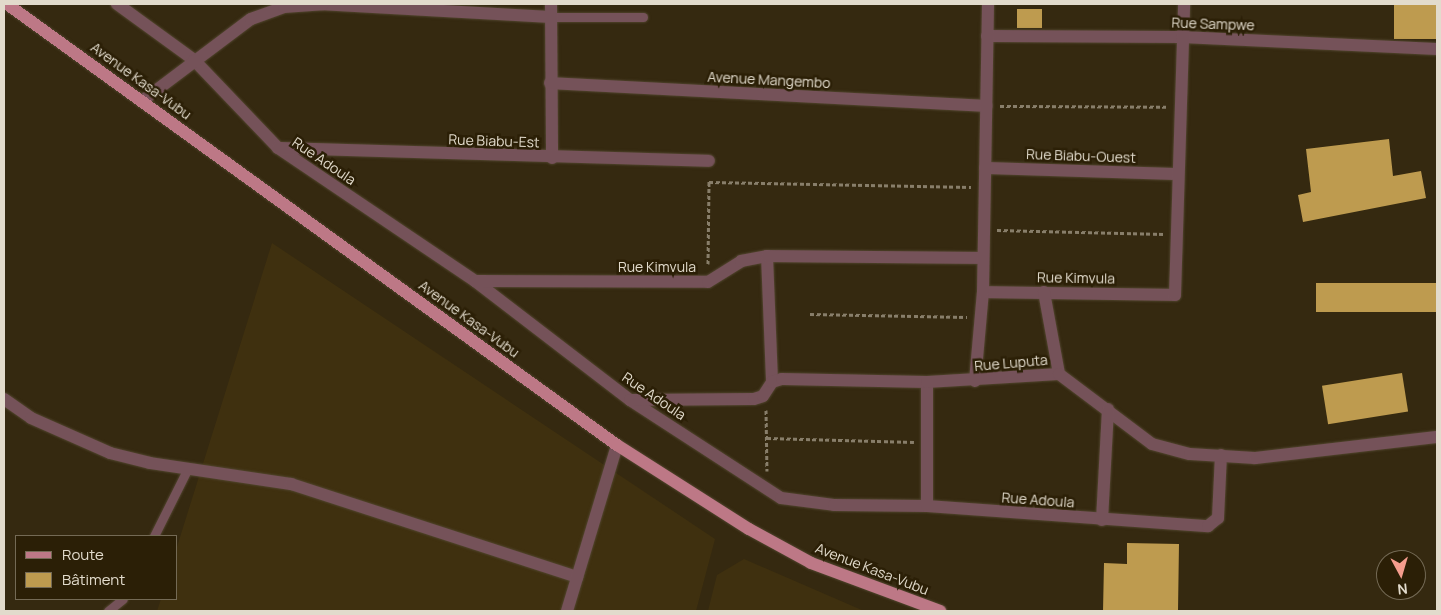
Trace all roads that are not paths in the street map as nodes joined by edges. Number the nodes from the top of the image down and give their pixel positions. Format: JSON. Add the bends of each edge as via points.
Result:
{"nodes":[{"id":1,"x":7,"y":4,"type":"edge"},
{"id":2,"x":117,"y":4,"type":"edge"},
{"id":3,"x":321,"y":4,"type":"edge"},
{"id":4,"x":551,"y":4,"type":"edge"},
{"id":5,"x":988,"y":4,"type":"edge"},
{"id":6,"x":1184,"y":4,"type":"edge"},
{"id":7,"x":551,"y":17,"type":"junction"},
{"id":8,"x":643,"y":17,"type":"dead end"},
{"id":9,"x":987,"y":36,"type":"junction"},
{"id":10,"x":1182,"y":37,"type":"junction"},
{"id":11,"x":1437,"y":49,"type":"edge"},
{"id":12,"x":194,"y":60,"type":"junction"},
{"id":13,"x":550,"y":83,"type":"junction"},
{"id":14,"x":142,"y":101,"type":"junction"},
{"id":15,"x":986,"y":106,"type":"junction"},
{"id":16,"x":278,"y":148,"type":"junction"},
{"id":17,"x":552,"y":158,"type":"junction"},
{"id":18,"x":709,"y":161,"type":"road end"},
{"id":19,"x":985,"y":168,"type":"junction"},
{"id":20,"x":1177,"y":174,"type":"junction"},
{"id":21,"x":767,"y":256,"type":"junction"},
{"id":22,"x":982,"y":258,"type":"junction"},
{"id":23,"x":475,"y":281,"type":"junction"},
{"id":24,"x":983,"y":292,"type":"junction"},
{"id":25,"x":1044,"y":292,"type":"junction"},
{"id":26,"x":1059,"y":374,"type":"junction"},
{"id":27,"x":975,"y":381,"type":"junction"},
{"id":28,"x":927,"y":382,"type":"junction"},
{"id":29,"x":769,"y":385,"type":"junction"},
{"id":30,"x":4,"y":399,"type":"edge"},
{"id":31,"x":630,"y":400,"type":"junction"},
{"id":32,"x":1108,"y":409,"type":"junction"},
{"id":33,"x":1437,"y":437,"type":"edge"},
{"id":34,"x":617,"y":446,"type":"junction"},
{"id":35,"x":1221,"y":455,"type":"junction"},
{"id":36,"x":188,"y":468,"type":"junction"},
{"id":37,"x":927,"y":506,"type":"junction"},
{"id":38,"x":1102,"y":520,"type":"junction"},
{"id":39,"x":154,"y":535,"type":"edge"},
{"id":40,"x":577,"y":577,"type":"junction"},
{"id":41,"x":122,"y":600,"type":"edge"},
{"id":42,"x":108,"y":611,"type":"edge"},
{"id":43,"x":566,"y":611,"type":"edge"},
{"id":44,"x":940,"y":611,"type":"edge"}],
"edges":[{"from":1,"to":14,"type":"main road","name":"Avenue Kasa-Vubu"},
{"from":2,"to":12,"type":"street","name":"Rue Adoula"},
{"from":3,"to":7,"type":"street"},
{"from":3,"to":12,"type":"street","via":[[284,7],[251,19]]},
{"from":4,"to":7,"type":"street"},
{"from":5,"to":9,"type":"street"},
{"from":6,"to":10,"type":"street"},
{"from":7,"to":8,"type":"lane"},
{"from":7,"to":13,"type":"street"},
{"from":9,"to":10,"type":"street","name":"Rue Sampwe"},
{"from":9,"to":15,"type":"street"},
{"from":10,"to":11,"type":"street","name":"Rue Sampwe"},
{"from":10,"to":20,"type":"street"},
{"from":12,"to":14,"type":"street"},
{"from":12,"to":16,"type":"street","name":"Rue Adoula"},
{"from":13,"to":15,"type":"street","name":"Avenue Mangembo"},
{"from":13,"to":17,"type":"street"},
{"from":14,"to":34,"type":"main road","name":"Avenue Kasa-Vubu"},
{"from":15,"to":19,"type":"street"},
{"from":16,"to":17,"type":"street","name":"Rue Biabu-Est"},
{"from":16,"to":23,"type":"street","name":"Rue Adoula"},
{"from":17,"to":18,"type":"street","name":"Rue Biabu-Est"},
{"from":19,"to":20,"type":"street","name":"Rue Biabu-Ouest"},
{"from":19,"to":22,"type":"street"},
{"from":20,"to":25,"type":"street","name":"Rue Kimvula","via":[[1175,295]]},
{"from":21,"to":22,"type":"street","name":"Rue Kimvula"},
{"from":21,"to":23,"type":"street","name":"Rue Kimvula","via":[[741,261],[708,282]]},
{"from":21,"to":29,"type":"street"},
{"from":22,"to":24,"type":"street"},
{"from":23,"to":31,"type":"street","name":"Rue Adoula"},
{"from":24,"to":25,"type":"street","name":"Rue Kimvula"},
{"from":24,"to":27,"type":"street"},
{"from":25,"to":26,"type":"street"},
{"from":26,"to":27,"type":"street","name":"Rue Luputa"},
{"from":26,"to":32,"type":"street","name":"Rue Luputa"},
{"from":27,"to":28,"type":"street","name":"Rue Luputa"},
{"from":28,"to":29,"type":"street","name":"Rue Luputa","via":[[782,379]]},
{"from":28,"to":37,"type":"street"},
{"from":29,"to":31,"type":"street","name":"Rue Luputa","via":[[763,396],[754,399]]},
{"from":30,"to":36,"type":"street","via":[[31,418],[110,453]]},
{"from":31,"to":37,"type":"street","name":"Rue Adoula","via":[[781,498],[834,505]]},
{"from":32,"to":35,"type":"street","name":"Rue Luputa","via":[[1152,444],[1190,454]]},
{"from":32,"to":38,"type":"street"},
{"from":33,"to":35,"type":"street","name":"Rue Luputa","via":[[1255,458]]},
{"from":34,"to":40,"type":"street"},
{"from":34,"to":44,"type":"main road","name":"Avenue Kasa-Vubu","via":[[749,529],[811,563]]},
{"from":35,"to":38,"type":"street","name":"Rue Adoula","via":[[1218,518],[1214,523],[1208,526]]},
{"from":36,"to":39,"type":"lane"},
{"from":36,"to":40,"type":"street","via":[[291,484]]},
{"from":37,"to":38,"type":"street","name":"Rue Adoula"},
{"from":40,"to":43,"type":"street"},
{"from":41,"to":42,"type":"lane"}]}
